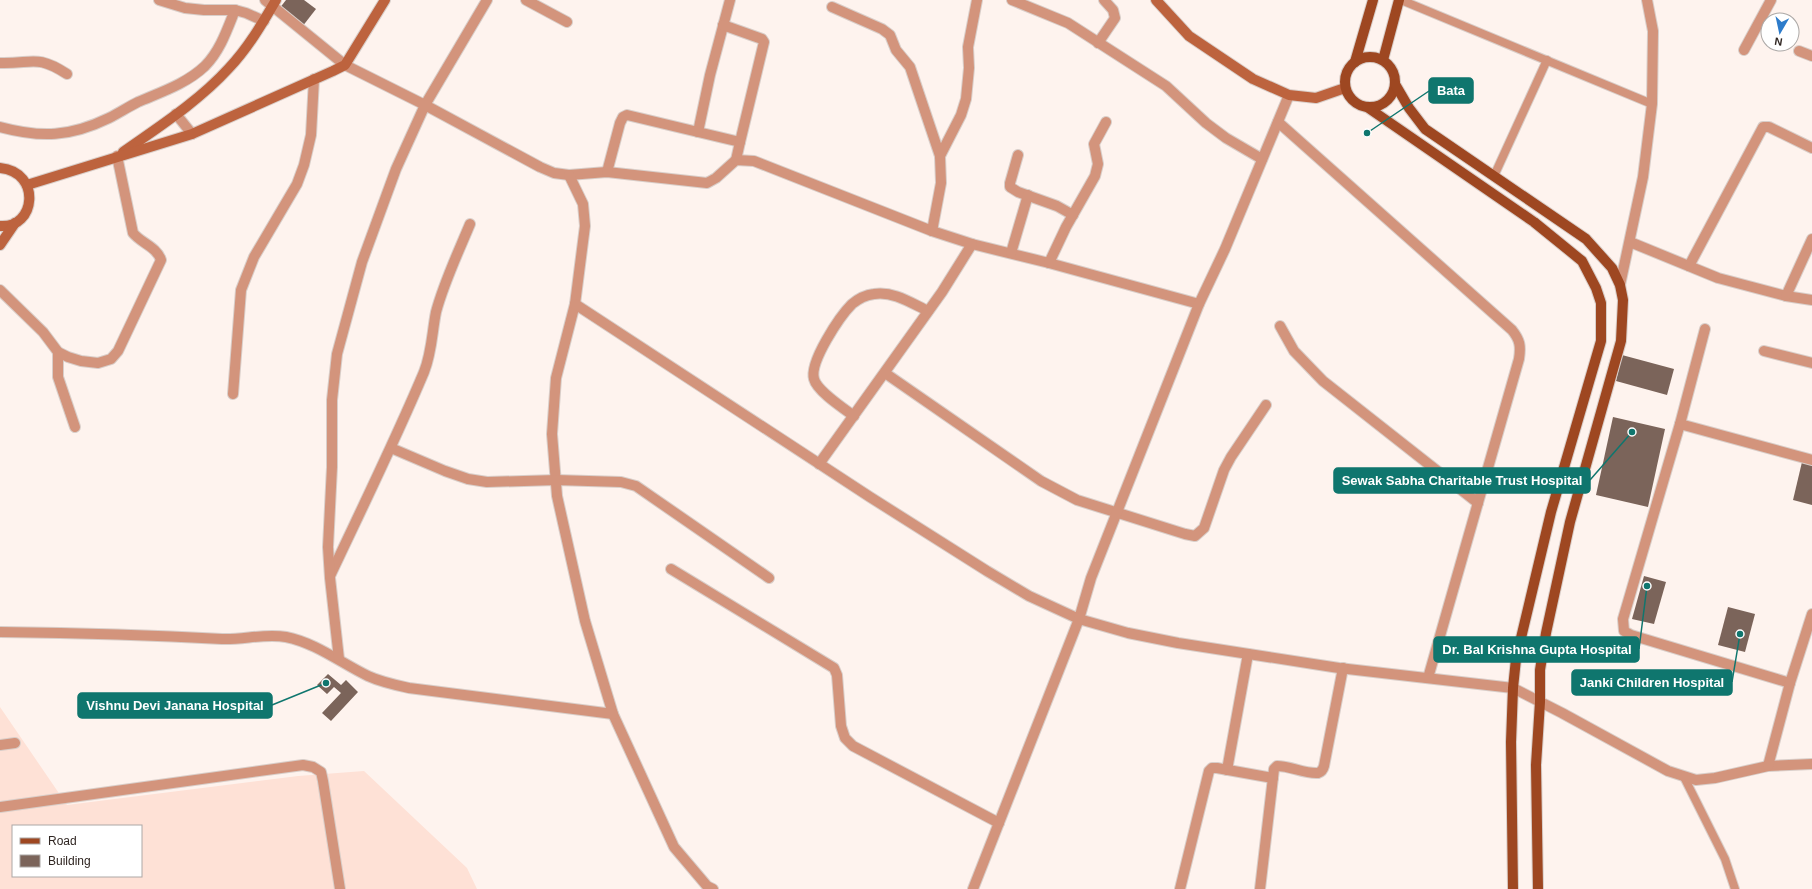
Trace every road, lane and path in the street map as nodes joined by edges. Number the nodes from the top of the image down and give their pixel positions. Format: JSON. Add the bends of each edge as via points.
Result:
{"nodes":[{"id":1,"x":159,"y":0,"type":"edge"},
{"id":2,"x":385,"y":0,"type":"edge"},
{"id":3,"x":487,"y":0,"type":"edge"},
{"id":4,"x":526,"y":0,"type":"edge"},
{"id":5,"x":730,"y":0,"type":"edge"},
{"id":6,"x":977,"y":0,"type":"edge"},
{"id":7,"x":1012,"y":0,"type":"edge"},
{"id":8,"x":1104,"y":0,"type":"edge"},
{"id":9,"x":1156,"y":0,"type":"edge"},
{"id":10,"x":1373,"y":0,"type":"edge"},
{"id":11,"x":1400,"y":0,"type":"edge"},
{"id":12,"x":1646,"y":0,"type":"edge"},
{"id":13,"x":1770,"y":0,"type":"edge"},
{"id":14,"x":271,"y":2,"type":"edge"},
{"id":15,"x":832,"y":7,"type":"dead end"},
{"id":16,"x":235,"y":10,"type":"junction"},
{"id":17,"x":264,"y":21,"type":"junction"},
{"id":18,"x":567,"y":22,"type":"dead end"},
{"id":19,"x":723,"y":25,"type":"junction"},
{"id":20,"x":1098,"y":42,"type":"junction"},
{"id":21,"x":1744,"y":50,"type":"dead end"},
{"id":22,"x":1800,"y":51,"type":"edge"},
{"id":23,"x":1812,"y":56,"type":"edge"},
{"id":24,"x":1383,"y":60,"type":"junction"},
{"id":25,"x":1547,"y":60,"type":"junction"},
{"id":26,"x":1355,"y":62,"type":"junction"},
{"id":27,"x":0,"y":63,"type":"edge"},
{"id":28,"x":345,"y":65,"type":"junction"},
{"id":29,"x":67,"y":74,"type":"dead end"},
{"id":30,"x":314,"y":79,"type":"junction"},
{"id":31,"x":1395,"y":84,"type":"junction"},
{"id":32,"x":1345,"y":88,"type":"junction"},
{"id":33,"x":1289,"y":94,"type":"junction"},
{"id":34,"x":425,"y":104,"type":"junction"},
{"id":35,"x":1652,"y":104,"type":"junction"},
{"id":36,"x":1367,"y":107,"type":"junction"},
{"id":37,"x":176,"y":114,"type":"junction"},
{"id":38,"x":1106,"y":122,"type":"dead end"},
{"id":39,"x":1278,"y":122,"type":"junction"},
{"id":40,"x":0,"y":127,"type":"edge"},
{"id":41,"x":698,"y":132,"type":"junction"},
{"id":42,"x":192,"y":134,"type":"junction"},
{"id":43,"x":740,"y":142,"type":"junction"},
{"id":44,"x":1812,"y":148,"type":"edge"},
{"id":45,"x":1018,"y":155,"type":"dead end"},
{"id":46,"x":117,"y":156,"type":"junction"},
{"id":47,"x":940,"y":156,"type":"junction"},
{"id":48,"x":1262,"y":159,"type":"junction"},
{"id":49,"x":736,"y":160,"type":"junction"},
{"id":50,"x":0,"y":168,"type":"edge"},
{"id":51,"x":607,"y":172,"type":"junction"},
{"id":52,"x":569,"y":175,"type":"junction"},
{"id":53,"x":1494,"y":176,"type":"junction"},
{"id":54,"x":27,"y":185,"type":"junction"},
{"id":55,"x":1028,"y":195,"type":"junction"},
{"id":56,"x":1072,"y":215,"type":"junction"},
{"id":57,"x":15,"y":223,"type":"junction"},
{"id":58,"x":470,"y":224,"type":"dead end"},
{"id":59,"x":0,"y":226,"type":"edge"},
{"id":60,"x":932,"y":231,"type":"junction"},
{"id":61,"x":1812,"y":239,"type":"edge"},
{"id":62,"x":1630,"y":242,"type":"junction"},
{"id":63,"x":972,"y":244,"type":"junction"},
{"id":64,"x":0,"y":245,"type":"edge"},
{"id":65,"x":1010,"y":253,"type":"junction"},
{"id":66,"x":1049,"y":263,"type":"junction"},
{"id":67,"x":1689,"y":266,"type":"junction"},
{"id":68,"x":1620,"y":285,"type":"junction"},
{"id":69,"x":0,"y":290,"type":"edge"},
{"id":70,"x":1786,"y":296,"type":"junction"},
{"id":71,"x":1812,"y":300,"type":"edge"},
{"id":72,"x":575,"y":304,"type":"junction"},
{"id":73,"x":1198,"y":304,"type":"junction"},
{"id":74,"x":928,"y":311,"type":"junction"},
{"id":75,"x":1280,"y":326,"type":"dead end"},
{"id":76,"x":1705,"y":329,"type":"dead end"},
{"id":77,"x":1764,"y":351,"type":"dead end"},
{"id":78,"x":58,"y":352,"type":"junction"},
{"id":79,"x":1812,"y":363,"type":"edge"},
{"id":80,"x":885,"y":372,"type":"junction"},
{"id":81,"x":233,"y":394,"type":"dead end"},
{"id":82,"x":1266,"y":405,"type":"dead end"},
{"id":83,"x":854,"y":416,"type":"junction"},
{"id":84,"x":1680,"y":424,"type":"junction"},
{"id":85,"x":75,"y":427,"type":"dead end"},
{"id":86,"x":391,"y":448,"type":"junction"},
{"id":87,"x":1812,"y":460,"type":"edge"},
{"id":88,"x":819,"y":464,"type":"junction"},
{"id":89,"x":556,"y":480,"type":"junction"},
{"id":90,"x":1478,"y":503,"type":"junction"},
{"id":91,"x":1116,"y":513,"type":"junction"},
{"id":92,"x":672,"y":569,"type":"dead end"},
{"id":93,"x":330,"y":578,"type":"junction"},
{"id":94,"x":769,"y":578,"type":"dead end"},
{"id":95,"x":1812,"y":614,"type":"edge"},
{"id":96,"x":1079,"y":620,"type":"junction"},
{"id":97,"x":0,"y":632,"type":"edge"},
{"id":98,"x":1248,"y":654,"type":"junction"},
{"id":99,"x":339,"y":660,"type":"junction"},
{"id":100,"x":1343,"y":668,"type":"junction"},
{"id":101,"x":1428,"y":678,"type":"junction"},
{"id":102,"x":1790,"y":683,"type":"junction"},
{"id":103,"x":1513,"y":688,"type":"junction"},
{"id":104,"x":1540,"y":702,"type":"junction"},
{"id":105,"x":613,"y":714,"type":"junction"},
{"id":106,"x":15,"y":743,"type":"dead end"},
{"id":107,"x":0,"y":745,"type":"edge"},
{"id":108,"x":1812,"y":764,"type":"edge"},
{"id":109,"x":1768,"y":766,"type":"junction"},
{"id":110,"x":1227,"y":770,"type":"junction"},
{"id":111,"x":1684,"y":777,"type":"junction"},
{"id":112,"x":1273,"y":778,"type":"junction"},
{"id":113,"x":0,"y":807,"type":"edge"},
{"id":114,"x":999,"y":823,"type":"junction"},
{"id":115,"x":340,"y":889,"type":"edge"},
{"id":116,"x":713,"y":889,"type":"edge"},
{"id":117,"x":974,"y":889,"type":"edge"},
{"id":118,"x":1180,"y":889,"type":"edge"},
{"id":119,"x":1260,"y":889,"type":"edge"},
{"id":120,"x":1513,"y":889,"type":"edge"},
{"id":121,"x":1538,"y":889,"type":"edge"},
{"id":122,"x":1735,"y":889,"type":"edge"}],
"edges":[{"from":1,"to":16,"type":"street","via":[[185,8]]},
{"from":2,"to":28,"type":"street"},
{"from":3,"to":34,"type":"street"},
{"from":4,"to":18,"type":"street"},
{"from":5,"to":19,"type":"street"},
{"from":6,"to":47,"type":"street","via":[[968,47],[966,99],[961,115]]},
{"from":7,"to":20,"type":"street","via":[[1068,24]]},
{"from":8,"to":20,"type":"street","via":[[1113,10],[1115,18]]},
{"from":9,"to":33,"type":"street","via":[[1189,36],[1253,79]]},
{"from":10,"to":26,"type":"main road"},
{"from":11,"to":24,"type":"main road"},
{"from":11,"to":25,"type":"lane"},
{"from":12,"to":35,"type":"street","via":[[1653,30]]},
{"from":13,"to":21,"type":"street"},
{"from":14,"to":17,"type":"street"},
{"from":14,"to":28,"type":"street"},
{"from":15,"to":47,"type":"street","via":[[890,35],[896,50],[910,67]]},
{"from":16,"to":17,"type":"street"},
{"from":16,"to":40,"type":"street","via":[[216,52],[205,66],[187,80],[92,126],[49,135],[22,133]]},
{"from":17,"to":37,"type":"street","via":[[229,68]]},
{"from":19,"to":41,"type":"street"},
{"from":19,"to":43,"type":"street","via":[[762,39],[764,42]]},
{"from":20,"to":48,"type":"street","via":[[1166,86],[1226,138]]},
{"from":22,"to":23,"type":"street"},
{"from":24,"to":26,"type":"main road","via":[[1374,57]]},
{"from":24,"to":31,"type":"main road","via":[[1391,68]]},
{"from":25,"to":35,"type":"lane"},
{"from":25,"to":53,"type":"lane"},
{"from":26,"to":32,"type":"main road","via":[[1348,69]]},
{"from":27,"to":29,"type":"street","via":[[39,60],[52,64]]},
{"from":28,"to":30,"type":"street"},
{"from":28,"to":34,"type":"street"},
{"from":30,"to":42,"type":"street"},
{"from":30,"to":81,"type":"street","via":[[311,135],[304,165],[296,184],[254,257],[241,290]]},
{"from":31,"to":36,"type":"main road","via":[[1392,95],[1386,101]]},
{"from":31,"to":53,"type":"main road","via":[[1425,129]]},
{"from":32,"to":33,"type":"street","via":[[1316,98]]},
{"from":32,"to":36,"type":"main road","via":[[1350,98],[1357,104]]},
{"from":33,"to":39,"type":"street"},
{"from":34,"to":52,"type":"street","via":[[540,167],[554,173]]},
{"from":34,"to":93,"type":"street","via":[[396,169],[362,262],[338,354],[332,400],[328,547]]},
{"from":35,"to":62,"type":"street","via":[[1643,177]]},
{"from":36,"to":103,"type":"main road","via":[[1534,222],[1582,261],[1601,303],[1601,341],[1551,512],[1516,659]]},
{"from":37,"to":42,"type":"street"},
{"from":37,"to":46,"type":"street"},
{"from":38,"to":56,"type":"street","via":[[1094,144],[1098,164],[1095,176]]},
{"from":39,"to":48,"type":"street"},
{"from":39,"to":90,"type":"street","via":[[1512,330],[1520,340],[1519,359]]},
{"from":41,"to":43,"type":"street"},
{"from":41,"to":51,"type":"street","via":[[626,115],[620,123]]},
{"from":42,"to":46,"type":"street"},
{"from":43,"to":49,"type":"street"},
{"from":44,"to":67,"type":"street","via":[[1769,127],[1763,127]]},
{"from":45,"to":55,"type":"street","via":[[1010,187]]},
{"from":46,"to":54,"type":"street"},
{"from":46,"to":78,"type":"street","via":[[133,233],[153,248],[161,260],[118,351],[111,359],[98,363],[82,361]]},
{"from":47,"to":60,"type":"street","via":[[941,183]]},
{"from":48,"to":73,"type":"street","via":[[1226,249]]},
{"from":49,"to":51,"type":"street","via":[[707,183]]},
{"from":49,"to":60,"type":"street","via":[[754,161]]},
{"from":50,"to":54,"type":"street","via":[[19,174]]},
{"from":51,"to":52,"type":"street"},
{"from":52,"to":72,"type":"street","via":[[585,211]]},
{"from":53,"to":68,"type":"main road","via":[[1586,238],[1612,268]]},
{"from":54,"to":57,"type":"street","via":[[30,194],[29,205],[23,216]]},
{"from":55,"to":56,"type":"street"},
{"from":55,"to":65,"type":"street"},
{"from":56,"to":66,"type":"street"},
{"from":57,"to":59,"type":"street"},
{"from":57,"to":64,"type":"street"},
{"from":58,"to":86,"type":"street","via":[[441,297],[425,370]]},
{"from":60,"to":63,"type":"street"},
{"from":61,"to":70,"type":"street"},
{"from":62,"to":67,"type":"street"},
{"from":62,"to":68,"type":"street"},
{"from":63,"to":65,"type":"street"},
{"from":63,"to":74,"type":"street"},
{"from":65,"to":66,"type":"street"},
{"from":66,"to":73,"type":"street"},
{"from":67,"to":70,"type":"street","via":[[1718,278]]},
{"from":68,"to":104,"type":"main road","via":[[1623,300],[1621,341],[1570,522],[1546,632],[1540,670]]},
{"from":69,"to":78,"type":"street","via":[[43,332]]},
{"from":70,"to":71,"type":"street"},
{"from":72,"to":88,"type":"street"},
{"from":72,"to":89,"type":"street","via":[[556,378],[552,434]]},
{"from":73,"to":91,"type":"street"},
{"from":74,"to":80,"type":"street"},
{"from":74,"to":83,"type":"street","via":[[900,297],[874,294],[863,297],[852,304],[823,345],[814,367],[814,379],[820,389]]},
{"from":75,"to":90,"type":"street","via":[[1294,351],[1322,381]]},
{"from":76,"to":84,"type":"street"},
{"from":77,"to":79,"type":"street"},
{"from":78,"to":85,"type":"street","via":[[58,377]]},
{"from":80,"to":83,"type":"street"},
{"from":80,"to":91,"type":"street","via":[[1041,481],[1077,500]]},
{"from":82,"to":91,"type":"street","via":[[1224,470],[1204,528],[1195,536]]},
{"from":83,"to":88,"type":"street"},
{"from":84,"to":87,"type":"street"},
{"from":84,"to":102,"type":"street","via":[[1623,619],[1624,631]]},
{"from":86,"to":89,"type":"street","via":[[445,472],[468,479],[487,482]]},
{"from":86,"to":93,"type":"street"},
{"from":88,"to":96,"type":"street","via":[[987,571],[1029,596]]},
{"from":89,"to":94,"type":"street","via":[[621,482],[636,486]]},
{"from":89,"to":105,"type":"street","via":[[557,496],[585,621]]},
{"from":90,"to":101,"type":"street"},
{"from":91,"to":96,"type":"street","via":[[1091,578]]},
{"from":92,"to":114,"type":"street","via":[[834,668],[837,675],[841,726],[845,738],[853,746]]},
{"from":93,"to":99,"type":"street"},
{"from":95,"to":102,"type":"street"},
{"from":96,"to":98,"type":"street","via":[[1135,634]]},
{"from":96,"to":114,"type":"street"},
{"from":97,"to":99,"type":"street","via":[[242,639],[269,636],[320,649]]},
{"from":98,"to":100,"type":"street"},
{"from":98,"to":110,"type":"street"},
{"from":99,"to":105,"type":"street","via":[[368,676],[409,688]]},
{"from":100,"to":101,"type":"street"},
{"from":100,"to":112,"type":"street","via":[[1322,771],[1319,773],[1277,766]]},
{"from":101,"to":103,"type":"street"},
{"from":102,"to":109,"type":"street"},
{"from":103,"to":104,"type":"street"},
{"from":103,"to":120,"type":"main road"},
{"from":104,"to":111,"type":"street","via":[[1668,771]]},
{"from":104,"to":121,"type":"main road","via":[[1536,765]]},
{"from":105,"to":116,"type":"street","via":[[674,847],[707,886]]},
{"from":106,"to":107,"type":"street"},
{"from":108,"to":109,"type":"street"},
{"from":109,"to":111,"type":"street","via":[[1715,778],[1696,780]]},
{"from":110,"to":112,"type":"street"},
{"from":110,"to":118,"type":"street","via":[[1212,768],[1207,774]]},
{"from":111,"to":122,"type":"lane","via":[[1725,859]]},
{"from":112,"to":119,"type":"street"},
{"from":113,"to":115,"type":"street","via":[[303,765],[313,767],[321,772],[323,781]]},
{"from":114,"to":117,"type":"street"}]}
